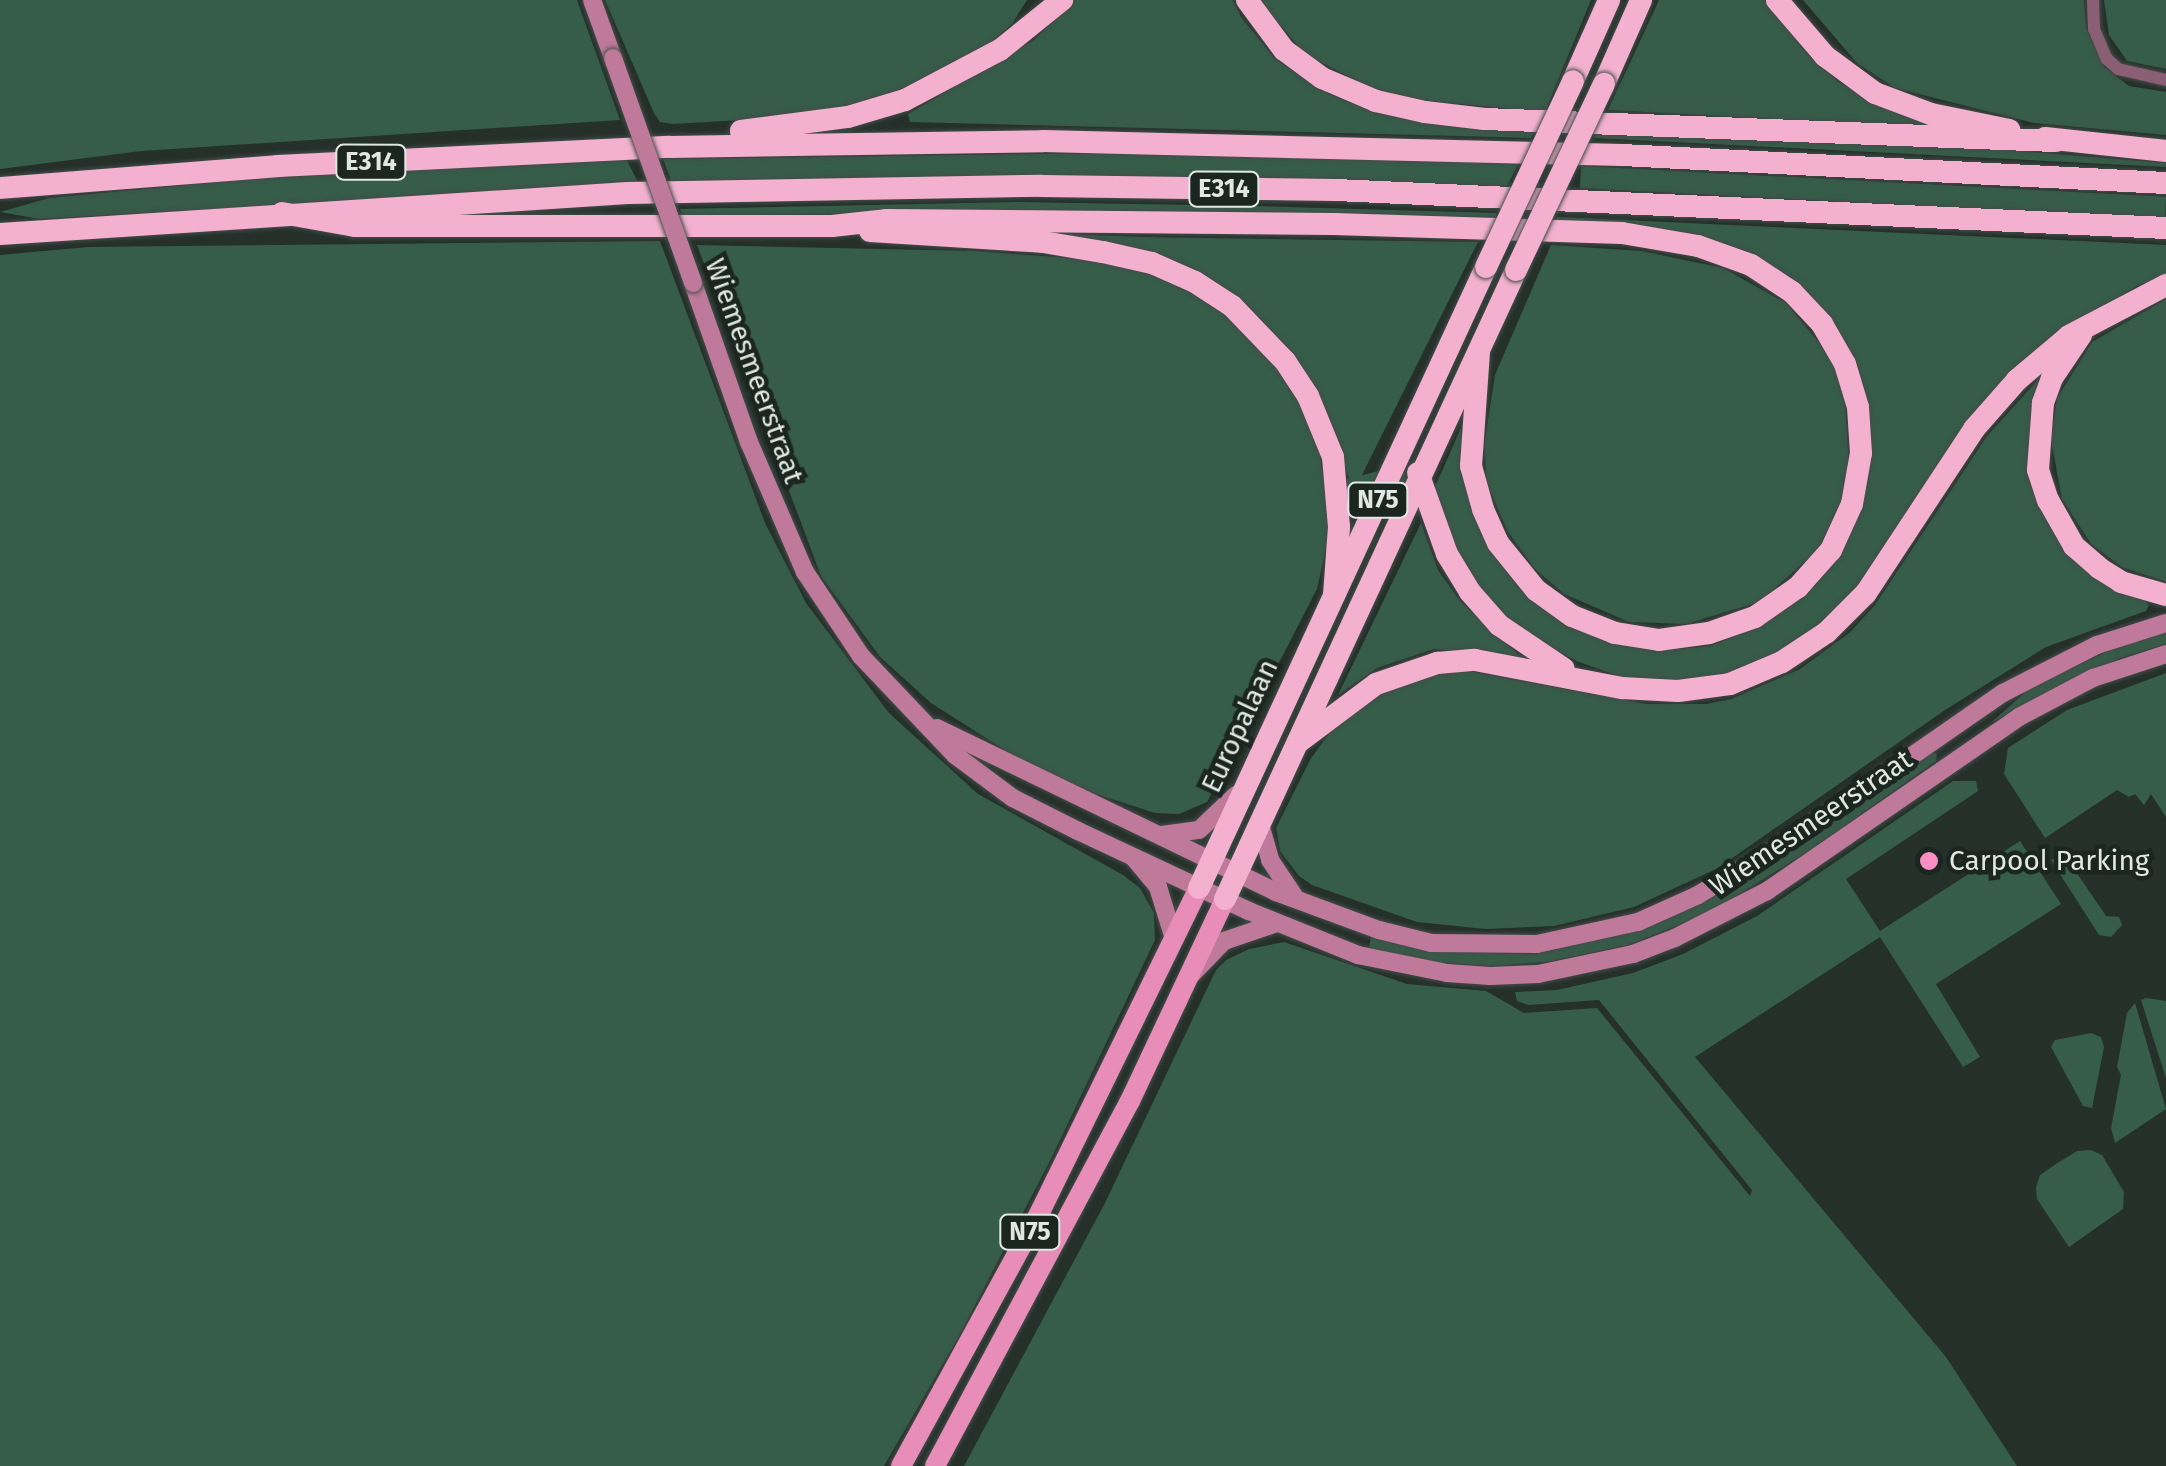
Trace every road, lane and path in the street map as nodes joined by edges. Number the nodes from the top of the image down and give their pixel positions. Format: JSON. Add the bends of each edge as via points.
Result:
{"nodes":[{"id":1,"x":592,"y":0,"type":"edge"},
{"id":2,"x":1040,"y":0,"type":"edge"},
{"id":3,"x":1062,"y":0,"type":"edge"},
{"id":4,"x":1247,"y":0,"type":"edge"},
{"id":5,"x":1641,"y":0,"type":"edge"},
{"id":6,"x":1778,"y":0,"type":"edge"},
{"id":7,"x":2093,"y":0,"type":"edge"},
{"id":8,"x":1608,"y":1,"type":"edge"},
{"id":9,"x":1000,"y":50,"type":"junction"},
{"id":10,"x":2166,"y":80,"type":"edge"},
{"id":11,"x":2056,"y":141,"type":"junction"},
{"id":12,"x":670,"y":147,"type":"junction"},
{"id":13,"x":2166,"y":152,"type":"edge"},
{"id":14,"x":2166,"y":183,"type":"edge"},
{"id":15,"x":0,"y":188,"type":"edge"},
{"id":16,"x":282,"y":213,"type":"junction"},
{"id":17,"x":832,"y":226,"type":"junction"},
{"id":18,"x":2166,"y":228,"type":"edge"},
{"id":19,"x":0,"y":234,"type":"edge"},
{"id":20,"x":2166,"y":285,"type":"edge"},
{"id":21,"x":2088,"y":326,"type":"junction"},
{"id":22,"x":1479,"y":353,"type":"junction"},
{"id":23,"x":1422,"y":405,"type":"junction"},
{"id":24,"x":1420,"y":478,"type":"junction"},
{"id":25,"x":1334,"y":595,"type":"junction"},
{"id":26,"x":2166,"y":595,"type":"edge"},
{"id":27,"x":2166,"y":623,"type":"edge"},
{"id":28,"x":2166,"y":654,"type":"edge"},
{"id":29,"x":1584,"y":681,"type":"junction"},
{"id":30,"x":930,"y":724,"type":"junction"},
{"id":31,"x":1300,"y":741,"type":"junction"},
{"id":32,"x":1246,"y":784,"type":"junction"},
{"id":33,"x":1260,"y":824,"type":"junction"},
{"id":34,"x":1156,"y":836,"type":"junction"},
{"id":35,"x":1134,"y":858,"type":"junction"},
{"id":36,"x":1211,"y":861,"type":"junction"},
{"id":37,"x":1237,"y":874,"type":"junction"},
{"id":38,"x":1199,"y":888,"type":"junction"},
{"id":39,"x":1225,"y":899,"type":"junction"},
{"id":40,"x":1296,"y":899,"type":"junction"},
{"id":41,"x":1278,"y":923,"type":"junction"},
{"id":42,"x":1174,"y":938,"type":"junction"},
{"id":43,"x":1189,"y":977,"type":"junction"},
{"id":44,"x":901,"y":1466,"type":"edge"},
{"id":45,"x":935,"y":1466,"type":"edge"}],
"edges":[{"from":1,"to":30,"type":"main road","name":"Wiemesmeerstraat","bridge":true,"via":[[749,442],[804,572],[861,656]]},
{"from":2,"to":9,"type":"highway"},
{"from":3,"to":9,"type":"highway"},
{"from":4,"to":11,"type":"highway","via":[[1284,50],[1322,78],[1425,112]]},
{"from":5,"to":22,"type":"highway","number":"N75","bridge":true},
{"from":6,"to":11,"type":"highway","via":[[1825,56],[1876,93],[1931,114]]},
{"from":7,"to":10,"type":"street","via":[[2094,29],[2118,69]]},
{"from":8,"to":23,"type":"highway","name":"Europalaan","number":"N75","bridge":true},
{"from":9,"to":12,"type":"highway","via":[[929,90],[868,112],[714,134]]},
{"from":11,"to":13,"type":"highway"},
{"from":12,"to":14,"type":"highway","number":"E314","via":[[1042,141],[1330,146]]},
{"from":12,"to":15,"type":"highway","number":"E314"},
{"from":16,"to":17,"type":"highway","via":[[356,226]]},
{"from":16,"to":18,"type":"highway","number":"E314","via":[[628,194],[1042,186],[1336,190]]},
{"from":16,"to":19,"type":"highway","number":"E314"},
{"from":17,"to":22,"type":"highway","via":[[886,220],[1334,224],[1622,232],[1698,246],[1751,265],[1792,292],[1846,364],[1861,453],[1852,504],[1831,550],[1798,587],[1755,617],[1708,634],[1658,640],[1572,616],[1536,590],[1498,543],[1483,510],[1471,466]]},
{"from":17,"to":25,"type":"highway","via":[[1103,252],[1152,263],[1232,306],[1285,360],[1333,457]]},
{"from":20,"to":21,"type":"highway"},
{"from":21,"to":26,"type":"highway","via":[[2043,403],[2038,470],[2058,524],[2074,546],[2122,582]]},
{"from":21,"to":29,"type":"highway","via":[[2040,359],[1994,404],[1876,580],[1847,615],[1802,651],[1704,689]]},
{"from":22,"to":24,"type":"highway","number":"N75"},
{"from":23,"to":24,"type":"highway"},
{"from":23,"to":25,"type":"highway","name":"Europalaan","number":"N75"},
{"from":24,"to":29,"type":"highway","via":[[1439,536],[1470,592],[1499,624]]},
{"from":24,"to":31,"type":"highway","number":"N75"},
{"from":25,"to":32,"type":"highway","name":"Europalaan","number":"N75"},
{"from":27,"to":40,"type":"main road","name":"Wiemesmeerstraat","via":[[2097,645],[2003,693],[1759,861],[1638,922],[1573,938],[1478,947],[1380,930]]},
{"from":28,"to":41,"type":"main road","name":"Wiemesmeerstraat","via":[[2093,678],[2036,708],[1766,891],[1633,954],[1538,974],[1446,973],[1358,955]]},
{"from":29,"to":31,"type":"highway","via":[[1475,660],[1437,663],[1376,684]]},
{"from":30,"to":34,"type":"main road","name":"Wiemesmeerstraat"},
{"from":30,"to":35,"type":"main road","name":"Wiemesmeerstraat","via":[[955,755],[1014,798]]},
{"from":31,"to":33,"type":"highway","number":"N75"},
{"from":32,"to":34,"type":"main road","via":[[1199,830]]},
{"from":32,"to":36,"type":"highway","name":"Europalaan","number":"N75"},
{"from":33,"to":37,"type":"highway","number":"N75"},
{"from":33,"to":40,"type":"main road","via":[[1270,860]]},
{"from":34,"to":36,"type":"main road","name":"Wiemesmeerstraat"},
{"from":35,"to":38,"type":"main road","name":"Wiemesmeerstraat"},
{"from":35,"to":42,"type":"main road","via":[[1158,887]]},
{"from":36,"to":37,"type":"main road","name":"Wiemesmeerstraat"},
{"from":36,"to":38,"type":"highway","name":"Europalaan","number":"N75"},
{"from":37,"to":39,"type":"highway","number":"N75"},
{"from":37,"to":40,"type":"main road","name":"Wiemesmeerstraat"},
{"from":38,"to":39,"type":"main road","name":"Wiemesmeerstraat"},
{"from":38,"to":42,"type":"main road","name":"Europalaan","number":"N75"},
{"from":39,"to":41,"type":"main road","name":"Wiemesmeerstraat"},
{"from":39,"to":43,"type":"main road","number":"N75"},
{"from":41,"to":43,"type":"main road","via":[[1224,941]]},
{"from":42,"to":44,"type":"main road","name":"Europalaan","number":"N75","via":[[1042,1210]]},
{"from":43,"to":45,"type":"main road","number":"N75","via":[[1044,1269]]}]}
